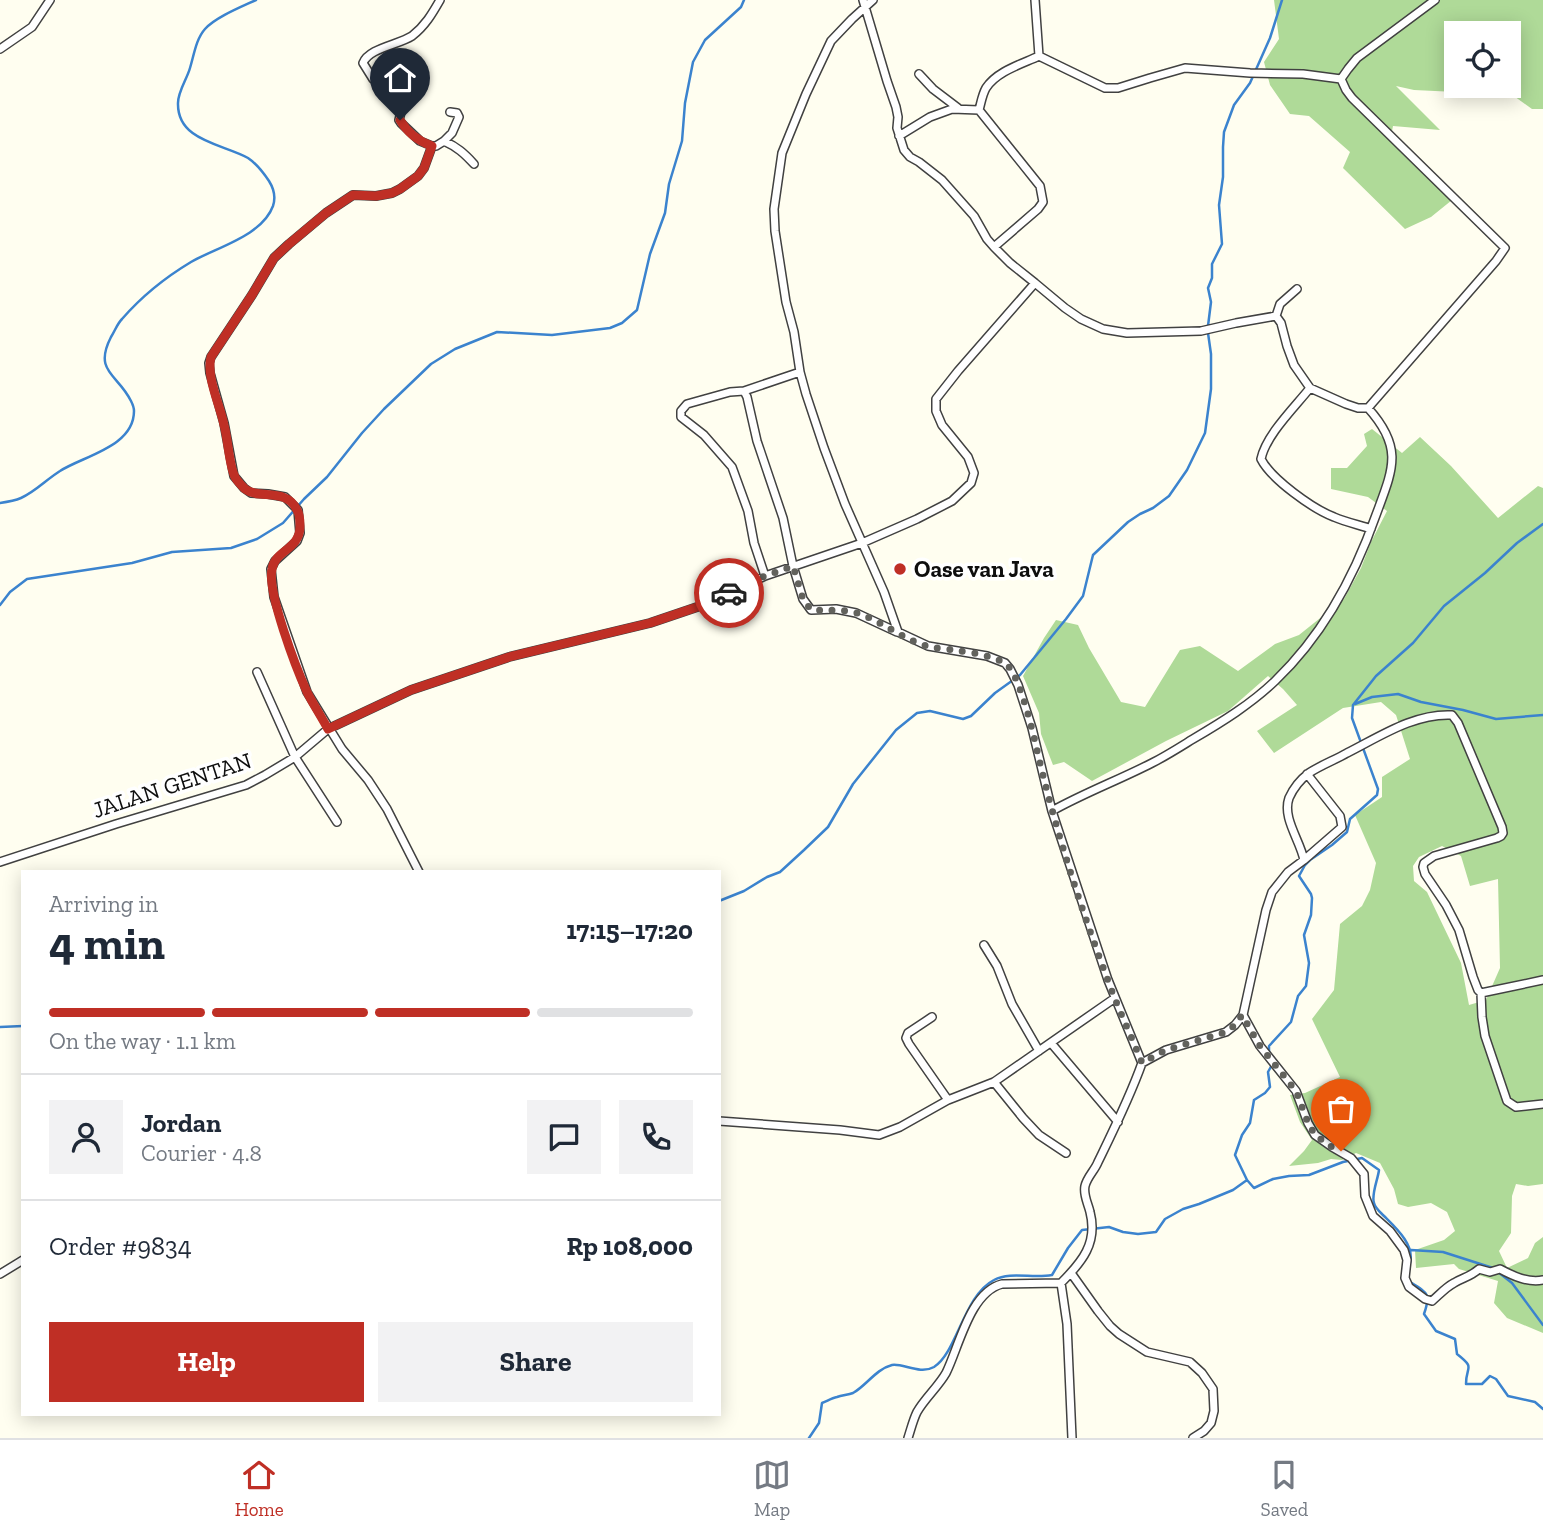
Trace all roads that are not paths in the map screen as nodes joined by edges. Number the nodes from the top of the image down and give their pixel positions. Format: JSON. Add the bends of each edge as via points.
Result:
{"nodes":[{"id":1,"x":50,"y":0,"type":"edge"},
{"id":2,"x":440,"y":0,"type":"edge"},
{"id":3,"x":873,"y":0,"type":"edge"},
{"id":4,"x":1035,"y":0,"type":"edge"},
{"id":5,"x":1435,"y":0,"type":"edge"},
{"id":6,"x":864,"y":3,"type":"edge"},
{"id":7,"x":0,"y":49,"type":"edge"},
{"id":8,"x":1040,"y":56,"type":"junction"},
{"id":9,"x":919,"y":74,"type":"dead end"},
{"id":10,"x":1341,"y":79,"type":"junction"},
{"id":11,"x":959,"y":109,"type":"junction"},
{"id":12,"x":979,"y":110,"type":"junction"},
{"id":13,"x":450,"y":112,"type":"dead end"},
{"id":14,"x":899,"y":136,"type":"junction"},
{"id":15,"x":444,"y":141,"type":"junction"},
{"id":16,"x":432,"y":146,"type":"junction"},
{"id":17,"x":474,"y":164,"type":"dead end"},
{"id":18,"x":994,"y":247,"type":"junction"},
{"id":19,"x":1035,"y":284,"type":"junction"},
{"id":20,"x":1297,"y":289,"type":"dead end"},
{"id":21,"x":1276,"y":316,"type":"junction"},
{"id":22,"x":800,"y":372,"type":"junction"},
{"id":23,"x":1310,"y":388,"type":"junction"},
{"id":24,"x":744,"y":391,"type":"junction"},
{"id":25,"x":1368,"y":408,"type":"junction"},
{"id":26,"x":1371,"y":529,"type":"junction"},
{"id":27,"x":862,"y":544,"type":"junction"},
{"id":28,"x":793,"y":566,"type":"junction"},
{"id":29,"x":765,"y":576,"type":"junction"},
{"id":30,"x":898,"y":632,"type":"junction"},
{"id":31,"x":257,"y":672,"type":"dead end"},
{"id":32,"x":328,"y":729,"type":"junction"},
{"id":33,"x":295,"y":757,"type":"junction"},
{"id":34,"x":1307,"y":774,"type":"junction"},
{"id":35,"x":1052,"y":811,"type":"junction"},
{"id":36,"x":337,"y":822,"type":"dead end"},
{"id":37,"x":1304,"y":860,"type":"junction"},
{"id":38,"x":0,"y":862,"type":"edge"},
{"id":39,"x":418,"y":870,"type":"edge"},
{"id":40,"x":984,"y":945,"type":"dead end"},
{"id":41,"x":1543,"y":980,"type":"edge"},
{"id":42,"x":1481,"y":993,"type":"junction"},
{"id":43,"x":1115,"y":998,"type":"junction"},
{"id":44,"x":1242,"y":1015,"type":"junction"},
{"id":45,"x":932,"y":1017,"type":"dead end"},
{"id":46,"x":1051,"y":1043,"type":"junction"},
{"id":47,"x":1039,"y":1051,"type":"junction"},
{"id":48,"x":1142,"y":1063,"type":"junction"},
{"id":49,"x":994,"y":1082,"type":"junction"},
{"id":50,"x":948,"y":1100,"type":"junction"},
{"id":51,"x":1543,"y":1104,"type":"edge"},
{"id":52,"x":721,"y":1121,"type":"edge"},
{"id":53,"x":1118,"y":1122,"type":"junction"},
{"id":54,"x":1066,"y":1153,"type":"dead end"},
{"id":55,"x":21,"y":1262,"type":"edge"},
{"id":56,"x":1071,"y":1273,"type":"junction"},
{"id":57,"x":0,"y":1274,"type":"edge"},
{"id":58,"x":1543,"y":1280,"type":"edge"},
{"id":59,"x":1061,"y":1283,"type":"junction"},
{"id":60,"x":908,"y":1438,"type":"edge"},
{"id":61,"x":1072,"y":1438,"type":"edge"},
{"id":62,"x":1193,"y":1438,"type":"edge"}],
"edges":[{"from":1,"to":7,"type":"street","via":[[32,27]]},
{"from":2,"to":16,"type":"street","via":[[425,25],[410,37],[363,60],[373,79],[397,99],[401,123]]},
{"from":3,"to":6,"type":"street"},
{"from":4,"to":8,"type":"street"},
{"from":5,"to":10,"type":"street","via":[[1357,58]]},
{"from":6,"to":14,"type":"street","via":[[896,107]]},
{"from":6,"to":22,"type":"street","via":[[831,41],[782,153],[775,230]]},
{"from":8,"to":10,"type":"street","via":[[1105,88],[1129,86],[1185,68]]},
{"from":8,"to":12,"type":"street","via":[[988,85]]},
{"from":9,"to":11,"type":"street"},
{"from":10,"to":25,"type":"street","via":[[1352,98],[1505,248]]},
{"from":11,"to":12,"type":"street"},
{"from":11,"to":14,"type":"street","via":[[930,117]]},
{"from":12,"to":18,"type":"street","via":[[1040,186],[1043,196],[1038,209]]},
{"from":13,"to":15,"type":"street","via":[[459,117]]},
{"from":14,"to":18,"type":"street","via":[[904,150],[942,180]]},
{"from":15,"to":16,"type":"street"},
{"from":15,"to":17,"type":"street"},
{"from":16,"to":32,"type":"street","via":[[424,168],[400,189],[376,196],[353,195],[274,258],[209,363],[234,476],[251,493],[285,497],[298,510],[297,541],[271,569],[274,597],[307,692]]},
{"from":18,"to":19,"type":"street"},
{"from":19,"to":21,"type":"street","via":[[1103,329],[1127,333],[1201,331]]},
{"from":19,"to":27,"type":"street","name":"JALAN GENTAN","via":[[936,399],[942,425],[968,457],[974,473],[971,483],[951,501]]},
{"from":20,"to":21,"type":"street","via":[[1280,304]]},
{"from":21,"to":23,"type":"street","via":[[1294,365]]},
{"from":22,"to":24,"type":"street"},
{"from":22,"to":27,"type":"street"},
{"from":23,"to":25,"type":"street"},
{"from":23,"to":26,"type":"street","via":[[1275,431],[1261,459],[1269,472],[1310,504]]},
{"from":24,"to":28,"type":"street"},
{"from":24,"to":29,"type":"street","via":[[687,404],[681,417],[732,467]]},
{"from":25,"to":26,"type":"street","via":[[1385,431],[1392,459]]},
{"from":26,"to":35,"type":"street","via":[[1324,622],[1274,682],[1243,708],[1153,763]]},
{"from":27,"to":28,"type":"street","name":"JALAN GENTAN"},
{"from":27,"to":30,"type":"street"},
{"from":28,"to":29,"type":"street","name":"JALAN GENTAN"},
{"from":28,"to":30,"type":"street","via":[[811,610],[856,613]]},
{"from":29,"to":32,"type":"street","name":"JALAN GENTAN","via":[[709,603],[650,623],[509,657],[411,690]]},
{"from":30,"to":35,"type":"street","via":[[928,646],[1005,663],[1014,675],[1032,728]]},
{"from":31,"to":33,"type":"street"},
{"from":32,"to":33,"type":"street","name":"JALAN GENTAN"},
{"from":32,"to":39,"type":"street","via":[[387,809]]},
{"from":33,"to":36,"type":"street"},
{"from":33,"to":38,"type":"street","name":"JALAN GENTAN","via":[[246,785]]},
{"from":34,"to":37,"type":"street","via":[[1289,800],[1288,814]]},
{"from":34,"to":37,"type":"street","via":[[1340,816],[1342,827]]},
{"from":34,"to":42,"type":"street","via":[[1407,723],[1452,715],[1503,833],[1434,856],[1423,867],[1459,930]]},
{"from":35,"to":43,"type":"street"},
{"from":37,"to":44,"type":"street","via":[[1272,892]]},
{"from":40,"to":47,"type":"street"},
{"from":41,"to":42,"type":"street"},
{"from":42,"to":51,"type":"street","via":[[1485,1036],[1507,1101],[1516,1107]]},
{"from":43,"to":46,"type":"street"},
{"from":43,"to":48,"type":"street"},
{"from":44,"to":48,"type":"street","via":[[1226,1032],[1166,1050]]},
{"from":44,"to":58,"type":"street","via":[[1296,1091],[1315,1135],[1354,1161],[1364,1174],[1365,1196],[1373,1216],[1404,1250],[1409,1287],[1428,1300],[1479,1269],[1500,1269],[1512,1276]]},
{"from":45,"to":50,"type":"street","via":[[906,1038]]},
{"from":46,"to":47,"type":"street"},
{"from":46,"to":53,"type":"street"},
{"from":47,"to":49,"type":"street"},
{"from":48,"to":53,"type":"street"},
{"from":49,"to":50,"type":"street"},
{"from":49,"to":54,"type":"street","via":[[1039,1135]]},
{"from":50,"to":52,"type":"street","via":[[879,1135]]},
{"from":53,"to":56,"type":"street","via":[[1086,1183],[1093,1235]]},
{"from":55,"to":57,"type":"street"},
{"from":56,"to":59,"type":"street"},
{"from":56,"to":62,"type":"street","via":[[1119,1334],[1147,1352],[1190,1362],[1202,1373],[1213,1389],[1214,1411],[1211,1423]]},
{"from":59,"to":60,"type":"street","via":[[1002,1284],[986,1292],[944,1377],[915,1416]]},
{"from":59,"to":61,"type":"street"}]}
